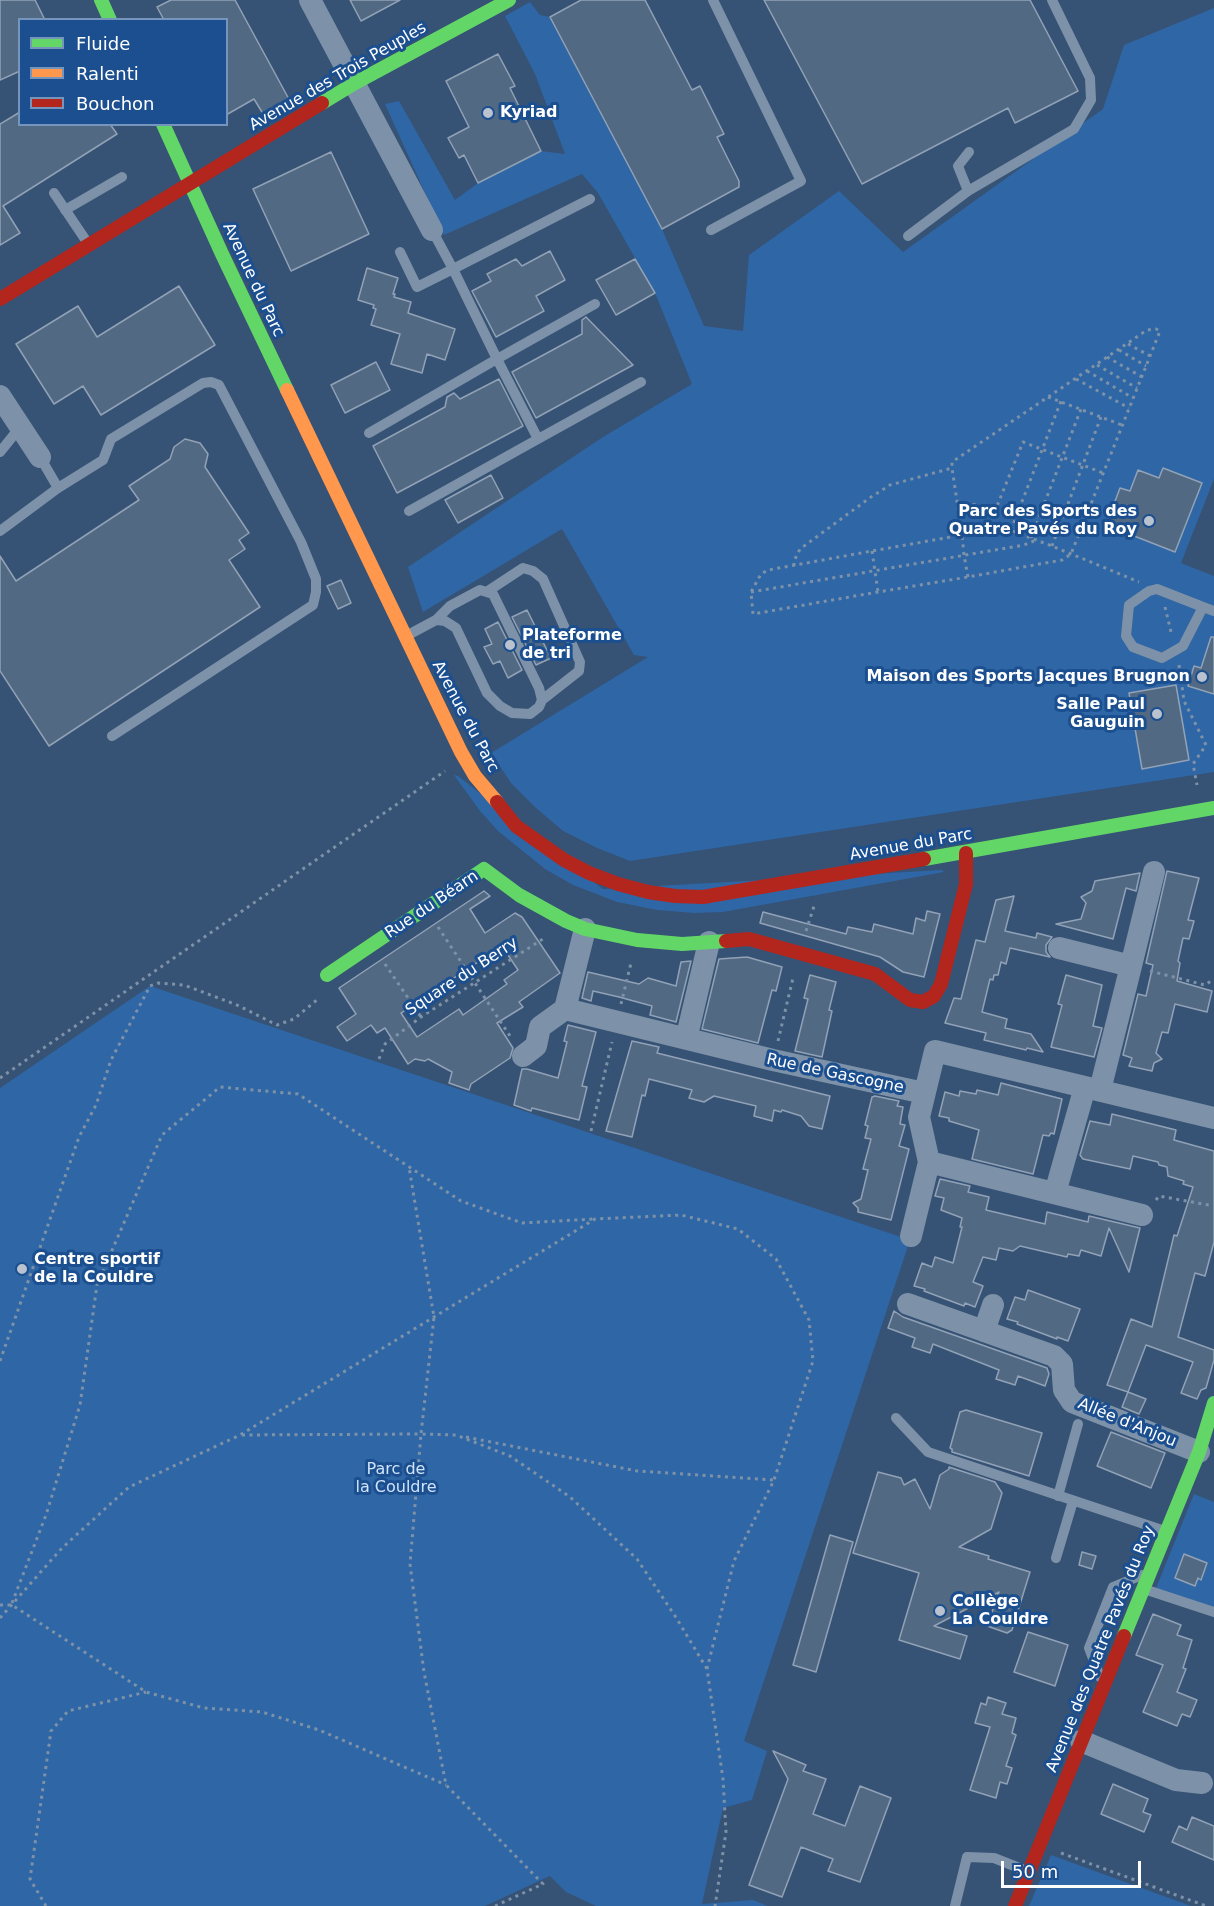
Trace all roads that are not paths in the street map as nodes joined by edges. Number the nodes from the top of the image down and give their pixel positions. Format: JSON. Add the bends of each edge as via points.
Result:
{"nodes":[{"id":1,"x":101,"y":0,"type":"edge"},
{"id":2,"x":310,"y":0,"type":"edge"},
{"id":3,"x":509,"y":0,"type":"edge"},
{"id":4,"x":713,"y":0,"type":"edge"},
{"id":5,"x":1052,"y":0,"type":"edge"},
{"id":6,"x":109,"y":18,"type":"edge"},
{"id":7,"x":355,"y":83,"type":"junction"},
{"id":8,"x":164,"y":126,"type":"edge"},
{"id":9,"x":969,"y":152,"type":"dead end"},
{"id":10,"x":122,"y":177,"type":"dead end"},
{"id":11,"x":190,"y":183,"type":"junction"},
{"id":12,"x":968,"y":191,"type":"junction"},
{"id":13,"x":54,"y":193,"type":"dead end"},
{"id":14,"x":590,"y":199,"type":"dead end"},
{"id":15,"x":65,"y":210,"type":"junction"},
{"id":16,"x":432,"y":230,"type":"joint"},
{"id":17,"x":711,"y":230,"type":"dead end"},
{"id":18,"x":908,"y":236,"type":"dead end"},
{"id":19,"x":89,"y":245,"type":"junction"},
{"id":20,"x":400,"y":252,"type":"dead end"},
{"id":21,"x":453,"y":269,"type":"junction"},
{"id":22,"x":0,"y":299,"type":"edge"},
{"id":23,"x":595,"y":304,"type":"dead end"},
{"id":24,"x":497,"y":359,"type":"junction"},
{"id":25,"x":641,"y":382,"type":"dead end"},
{"id":26,"x":0,"y":396,"type":"edge"},
{"id":27,"x":21,"y":426,"type":"junction"},
{"id":28,"x":369,"y":433,"type":"dead end"},
{"id":29,"x":538,"y":439,"type":"junction"},
{"id":30,"x":0,"y":451,"type":"edge"},
{"id":31,"x":40,"y":457,"type":"joint"},
{"id":32,"x":58,"y":488,"type":"junction"},
{"id":33,"x":409,"y":511,"type":"dead end"},
{"id":34,"x":0,"y":531,"type":"edge"},
{"id":35,"x":488,"y":591,"type":"junction"},
{"id":36,"x":1209,"y":608,"type":"edge"},
{"id":37,"x":436,"y":620,"type":"junction"},
{"id":38,"x":405,"y":637,"type":"junction"},
{"id":39,"x":542,"y":700,"type":"junction"},
{"id":40,"x":112,"y":736,"type":"dead end"},
{"id":41,"x":1214,"y":808,"type":"edge"},
{"id":42,"x":966,"y":853,"type":"junction"},
{"id":43,"x":1154,"y":872,"type":"dead end"},
{"id":44,"x":575,"y":925,"type":"junction"},
{"id":45,"x":709,"y":942,"type":"junction"},
{"id":46,"x":1059,"y":948,"type":"dead end"},
{"id":47,"x":1131,"y":966,"type":"junction"},
{"id":48,"x":327,"y":975,"type":"road end"},
{"id":49,"x":565,"y":1009,"type":"junction"},
{"id":50,"x":689,"y":1027,"type":"dead end"},
{"id":51,"x":523,"y":1056,"type":"road end"},
{"id":52,"x":1093,"y":1089,"type":"junction"},
{"id":53,"x":924,"y":1093,"type":"junction"},
{"id":54,"x":1214,"y":1118,"type":"edge"},
{"id":55,"x":930,"y":1162,"type":"junction"},
{"id":56,"x":1055,"y":1193,"type":"junction"},
{"id":57,"x":1142,"y":1215,"type":"road end"},
{"id":58,"x":911,"y":1236,"type":"dead end"},
{"id":59,"x":908,"y":1304,"type":"dead end"},
{"id":60,"x":993,"y":1305,"type":"dead end"},
{"id":61,"x":984,"y":1331,"type":"junction"},
{"id":62,"x":1214,"y":1403,"type":"edge"},
{"id":63,"x":896,"y":1418,"type":"dead end"},
{"id":64,"x":1078,"y":1424,"type":"dead end"},
{"id":65,"x":1199,"y":1452,"type":"junction"},
{"id":66,"x":1058,"y":1496,"type":"junction"},
{"id":67,"x":1073,"y":1500,"type":"junction"},
{"id":68,"x":1168,"y":1532,"type":"junction"},
{"id":69,"x":1056,"y":1558,"type":"dead end"},
{"id":70,"x":1151,"y":1571,"type":"junction"},
{"id":71,"x":1144,"y":1589,"type":"junction"},
{"id":72,"x":1214,"y":1612,"type":"edge"},
{"id":73,"x":1103,"y":1687,"type":"junction"},
{"id":74,"x":1081,"y":1741,"type":"junction"},
{"id":75,"x":1202,"y":1783,"type":"dead end"},
{"id":76,"x":1030,"y":1871,"type":"junction"},
{"id":77,"x":955,"y":1906,"type":"edge"},
{"id":78,"x":1015,"y":1906,"type":"edge"}],
"edges":[{"from":1,"to":6,"type":"street"},
{"from":2,"to":7,"type":"street"},
{"from":3,"to":7,"type":"street","name":"Avenue des Trois Peuples"},
{"from":4,"to":17,"type":"lane","via":[[801,181]]},
{"from":5,"to":12,"type":"lane","via":[[1090,78],[1091,100],[1074,129]]},
{"from":7,"to":11,"type":"street","name":"Avenue des Trois Peuples"},
{"from":7,"to":16,"type":"street"},
{"from":8,"to":11,"type":"street","name":"Avenue du Parc"},
{"from":9,"to":12,"type":"lane","via":[[958,166]]},
{"from":10,"to":15,"type":"lane"},
{"from":11,"to":19,"type":"street","name":"Avenue des Trois Peuples"},
{"from":11,"to":38,"type":"street","name":"Avenue du Parc"},
{"from":12,"to":18,"type":"lane"},
{"from":13,"to":15,"type":"lane"},
{"from":14,"to":21,"type":"lane"},
{"from":15,"to":19,"type":"lane"},
{"from":16,"to":21,"type":"lane"},
{"from":19,"to":22,"type":"street","name":"Avenue des Trois Peuples"},
{"from":20,"to":21,"type":"lane","via":[[417,287]]},
{"from":21,"to":24,"type":"lane"},
{"from":23,"to":24,"type":"lane"},
{"from":24,"to":28,"type":"lane"},
{"from":24,"to":29,"type":"lane"},
{"from":25,"to":29,"type":"lane"},
{"from":26,"to":27,"type":"street"},
{"from":27,"to":30,"type":"lane"},
{"from":27,"to":31,"type":"street"},
{"from":29,"to":33,"type":"lane"},
{"from":31,"to":32,"type":"lane"},
{"from":32,"to":34,"type":"lane"},
{"from":32,"to":40,"type":"lane","via":[[103,460],[111,439],[203,383],[211,382],[223,391],[316,579],[313,605]]},
{"from":35,"to":37,"type":"lane","via":[[480,590],[450,606]]},
{"from":35,"to":39,"type":"lane","via":[[493,594]]},
{"from":35,"to":39,"type":"lane","via":[[523,568],[543,579],[580,662],[579,671]]},
{"from":36,"to":36,"type":"lane","via":[[1157,589],[1149,591],[1130,605],[1126,636],[1133,647],[1162,658],[1183,646]]},
{"from":37,"to":38,"type":"lane"},
{"from":37,"to":39,"type":"lane","via":[[456,628],[487,693],[500,705],[512,713],[530,714]]},
{"from":38,"to":42,"type":"street","name":"Avenue du Parc","via":[[475,776],[516,826],[589,873],[648,892],[703,897]]},
{"from":41,"to":42,"type":"street","name":"Avenue du Parc"},
{"from":42,"to":45,"type":"street","name":"Rue du Béarn","via":[[966,884],[940,984],[934,996],[923,1002],[910,1000],[875,974],[800,952],[749,939]]},
{"from":43,"to":47,"type":"street"},
{"from":44,"to":45,"type":"street","name":"Rue du Béarn","via":[[636,940]]},
{"from":44,"to":48,"type":"street","name":"Rue du Béarn","via":[[519,895],[484,869]]},
{"from":44,"to":49,"type":"street"},
{"from":45,"to":50,"type":"street"},
{"from":46,"to":47,"type":"street"},
{"from":47,"to":52,"type":"street"},
{"from":49,"to":51,"type":"street","via":[[540,1027],[536,1046]]},
{"from":49,"to":53,"type":"street","name":"Rue de Gascogne"},
{"from":52,"to":53,"type":"street","name":"Rue de Gascogne","via":[[935,1051]]},
{"from":52,"to":54,"type":"street","name":"Rue de Gascogne"},
{"from":52,"to":56,"type":"street"},
{"from":53,"to":55,"type":"street","via":[[919,1117]]},
{"from":55,"to":56,"type":"street"},
{"from":55,"to":58,"type":"street"},
{"from":56,"to":57,"type":"street"},
{"from":59,"to":61,"type":"street","name":"Allée d'Anjou"},
{"from":60,"to":61,"type":"street"},
{"from":61,"to":65,"type":"street","name":"Allée d'Anjou","via":[[1054,1356],[1062,1364],[1064,1390],[1072,1402]]},
{"from":62,"to":65,"type":"street","name":"Avenue des Quatre Pavés du Roy"},
{"from":63,"to":66,"type":"lane","via":[[928,1452]]},
{"from":64,"to":66,"type":"lane"},
{"from":65,"to":68,"type":"street","name":"Avenue des Quatre Pavés du Roy"},
{"from":66,"to":67,"type":"lane"},
{"from":67,"to":68,"type":"lane"},
{"from":67,"to":69,"type":"lane"},
{"from":68,"to":70,"type":"street","name":"Avenue des Quatre Pavés du Roy"},
{"from":70,"to":71,"type":"street","name":"Avenue des Quatre Pavés du Roy"},
{"from":70,"to":73,"type":"lane","via":[[1113,1587],[1089,1648]]},
{"from":71,"to":72,"type":"lane"},
{"from":71,"to":73,"type":"street","name":"Avenue des Quatre Pavés du Roy"},
{"from":73,"to":74,"type":"street","name":"Avenue des Quatre Pavés du Roy"},
{"from":74,"to":75,"type":"street","via":[[1176,1780]]},
{"from":74,"to":76,"type":"street","name":"Avenue des Quatre Pavés du Roy"},
{"from":76,"to":77,"type":"lane","via":[[994,1858],[967,1857]]},
{"from":76,"to":78,"type":"street","name":"Avenue des Quatre Pavés du Roy"}]}
